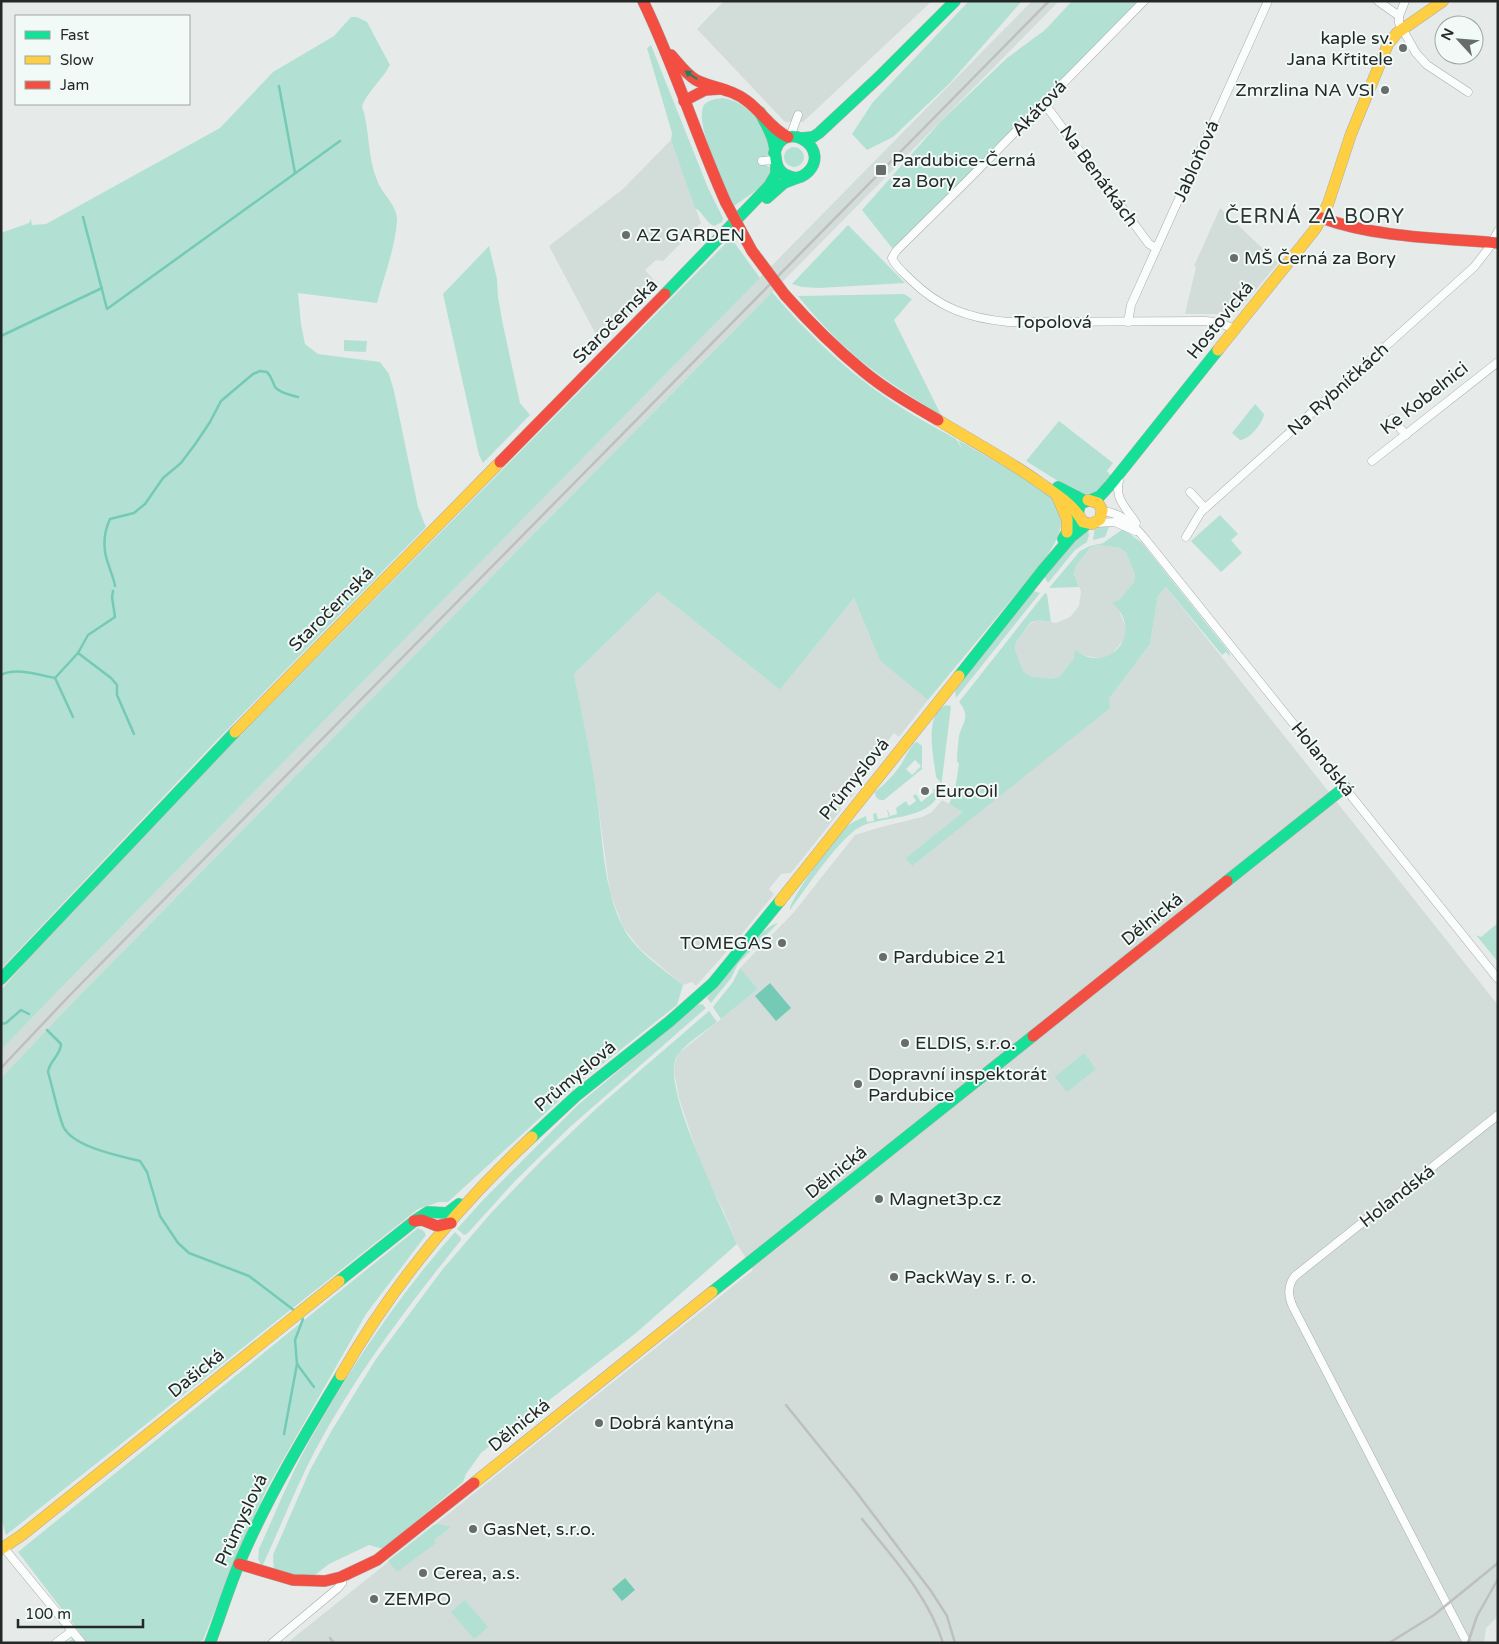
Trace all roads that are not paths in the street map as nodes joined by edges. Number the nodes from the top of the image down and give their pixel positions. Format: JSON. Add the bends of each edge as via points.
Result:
{"nodes":[{"id":1,"x":643,"y":1,"type":"edge"},
{"id":2,"x":955,"y":1,"type":"edge"},
{"id":3,"x":1144,"y":1,"type":"edge"},
{"id":4,"x":1268,"y":1,"type":"edge"},
{"id":5,"x":1378,"y":1,"type":"edge"},
{"id":6,"x":1405,"y":1,"type":"edge"},
{"id":7,"x":1443,"y":1,"type":"edge"},
{"id":8,"x":1399,"y":16,"type":"junction"},
{"id":9,"x":1402,"y":29,"type":"junction"},
{"id":10,"x":666,"y":50,"type":"junction"},
{"id":11,"x":888,"y":68,"type":"junction"},
{"id":12,"x":723,"y":89,"type":"junction"},
{"id":13,"x":1468,"y":92,"type":"dead end"},
{"id":14,"x":684,"y":101,"type":"junction"},
{"id":15,"x":1044,"y":103,"type":"junction"},
{"id":16,"x":760,"y":112,"type":"junction"},
{"id":17,"x":796,"y":138,"type":"junction"},
{"id":18,"x":771,"y":160,"type":"junction"},
{"id":19,"x":815,"y":160,"type":"junction"},
{"id":20,"x":800,"y":177,"type":"junction"},
{"id":21,"x":1322,"y":218,"type":"junction"},
{"id":22,"x":1498,"y":231,"type":"edge"},
{"id":23,"x":1495,"y":243,"type":"edge"},
{"id":24,"x":1156,"y":248,"type":"junction"},
{"id":25,"x":892,"y":256,"type":"joint"},
{"id":26,"x":690,"y":269,"type":"junction"},
{"id":27,"x":1128,"y":322,"type":"junction"},
{"id":28,"x":1236,"y":329,"type":"junction"},
{"id":29,"x":1498,"y":362,"type":"edge"},
{"id":30,"x":1392,"y":419,"type":"dead end"},
{"id":31,"x":1406,"y":434,"type":"junction"},
{"id":32,"x":1147,"y":440,"type":"junction"},
{"id":33,"x":1372,"y":461,"type":"dead end"},
{"id":34,"x":1020,"y":469,"type":"junction"},
{"id":35,"x":1119,"y":482,"type":"junction"},
{"id":36,"x":1050,"y":490,"type":"junction"},
{"id":37,"x":1190,"y":492,"type":"dead end"},
{"id":38,"x":1087,"y":500,"type":"junction"},
{"id":39,"x":1205,"y":508,"type":"junction"},
{"id":40,"x":1102,"y":511,"type":"junction"},
{"id":41,"x":1078,"y":513,"type":"junction"},
{"id":42,"x":1092,"y":523,"type":"junction"},
{"id":43,"x":1067,"y":534,"type":"junction"},
{"id":44,"x":1186,"y":537,"type":"dead end"},
{"id":45,"x":1146,"y":540,"type":"junction"},
{"id":46,"x":1043,"y":570,"type":"junction"},
{"id":47,"x":1345,"y":787,"type":"junction"},
{"id":48,"x":1,"y":979,"type":"edge"},
{"id":49,"x":1498,"y":979,"type":"edge"},
{"id":50,"x":639,"y":1046,"type":"junction"},
{"id":51,"x":1498,"y":1115,"type":"edge"},
{"id":52,"x":478,"y":1189,"type":"junction"},
{"id":53,"x":439,"y":1213,"type":"junction"},
{"id":54,"x":412,"y":1222,"type":"junction"},
{"id":55,"x":431,"y":1224,"type":"junction"},
{"id":56,"x":450,"y":1227,"type":"junction"},
{"id":57,"x":435,"y":1239,"type":"junction"},
{"id":58,"x":314,"y":1417,"type":"junction"},
{"id":59,"x":3,"y":1549,"type":"edge"},
{"id":60,"x":239,"y":1564,"type":"junction"},
{"id":61,"x":343,"y":1577,"type":"junction"},
{"id":62,"x":72,"y":1631,"type":"junction"},
{"id":63,"x":56,"y":1643,"type":"edge"},
{"id":64,"x":82,"y":1643,"type":"edge"},
{"id":65,"x":210,"y":1643,"type":"edge"},
{"id":66,"x":272,"y":1643,"type":"edge"},
{"id":67,"x":1467,"y":1643,"type":"edge"}],
"edges":[{"from":1,"to":10,"type":"main road"},
{"from":2,"to":11,"type":"main road"},
{"from":3,"to":15,"type":"street","name":"Akátová"},
{"from":4,"to":24,"type":"street","name":"Jabloňová"},
{"from":5,"to":8,"type":"street"},
{"from":6,"to":8,"type":"street"},
{"from":7,"to":9,"type":"main road","name":"Hostovická"},
{"from":8,"to":9,"type":"street"},
{"from":9,"to":13,"type":"street","via":[[1424,63]]},
{"from":9,"to":21,"type":"main road","name":"Hostovická","via":[[1388,44],[1351,134]]},
{"from":12,"to":10,"type":"main road","one_way":true,"via":[[692,77]]},
{"from":10,"to":14,"type":"main road"},
{"from":11,"to":17,"type":"main road","via":[[820,133]]},
{"from":11,"to":19,"type":"main road","via":[[822,142]]},
{"from":12,"to":14,"type":"main road","via":[[705,90]]},
{"from":12,"to":16,"type":"main road","via":[[740,95]]},
{"from":14,"to":34,"type":"main road","bridge":true,"via":[[726,203],[752,251],[815,328],[864,372],[901,399]]},
{"from":15,"to":24,"type":"street","name":"Na Benátkách","via":[[1149,244]]},
{"from":15,"to":25,"type":"street","name":"Akátová"},
{"from":16,"to":17,"type":"main road","via":[[776,131]]},
{"from":16,"to":18,"type":"main road","via":[[773,142]]},
{"from":17,"to":18,"type":"main road","via":[[778,144]]},
{"from":17,"to":19,"type":"main road","via":[[813,148]]},
{"from":18,"to":20,"type":"main road","via":[[781,173]]},
{"from":18,"to":26,"type":"main road","name":"Staročernská","via":[[774,178],[769,186]]},
{"from":19,"to":20,"type":"main road","via":[[810,170]]},
{"from":20,"to":26,"type":"main road","name":"Staročernská","via":[[777,189]]},
{"from":21,"to":23,"type":"main road","via":[[1396,234]]},
{"from":21,"to":28,"type":"main road","name":"Hostovická"},
{"from":22,"to":23,"type":"street","name":"Na Rybníčkách"},
{"from":23,"to":39,"type":"street","name":"Na Rybníčkách","via":[[1474,267]]},
{"from":24,"to":27,"type":"street","name":"Jabloňová","via":[[1131,306]]},
{"from":25,"to":27,"type":"street","name":"Topolová","via":[[896,265],[923,291],[950,308],[972,316],[1008,322]]},
{"from":26,"to":48,"type":"main road","name":"Staročernská","via":[[221,746]]},
{"from":27,"to":28,"type":"street","name":"Topolová","via":[[1212,322]]},
{"from":28,"to":32,"type":"main road","name":"Hostovická"},
{"from":29,"to":31,"type":"street","name":"Ke Kobelnici"},
{"from":30,"to":31,"type":"street"},
{"from":31,"to":33,"type":"street","name":"Ke Kobelnici"},
{"from":32,"to":35,"type":"main road","name":"Hostovická"},
{"from":32,"to":38,"type":"main road","name":"Hostovická","via":[[1102,494]]},
{"from":34,"to":36,"type":"main road"},
{"from":34,"to":38,"type":"main road"},
{"from":35,"to":40,"type":"main road","name":"Hostovická"},
{"from":35,"to":45,"type":"street","name":"Holandská","via":[[1119,498]]},
{"from":36,"to":41,"type":"main road"},
{"from":36,"to":43,"type":"main road","via":[[1064,509]]},
{"from":37,"to":39,"type":"street"},
{"from":38,"to":40,"type":"main road","via":[[1098,503]]},
{"from":38,"to":41,"type":"main road","name":"Hostovická","via":[[1079,507]]},
{"from":39,"to":44,"type":"street","name":"Na Rybníčkách","via":[[1198,514]]},
{"from":40,"to":42,"type":"main road","name":"Hostovická","via":[[1100,519]]},
{"from":40,"to":45,"type":"street","name":"Holandská","via":[[1115,513],[1129,521]]},
{"from":41,"to":42,"type":"main road","via":[[1081,520]]},
{"from":41,"to":43,"type":"main road","name":"Průmyslová"},
{"from":42,"to":45,"type":"street","name":"Holandská","via":[[1120,524]]},
{"from":42,"to":46,"type":"main road","name":"Průmyslová","via":[[1071,537]]},
{"from":43,"to":46,"type":"main road","name":"Průmyslová"},
{"from":45,"to":47,"type":"street","name":"Holandská"},
{"from":46,"to":50,"type":"main road","name":"Průmyslová","via":[[712,983]]},
{"from":47,"to":49,"type":"street","name":"Holandská"},
{"from":47,"to":61,"type":"main road","name":"Dělnická","via":[[388,1552],[365,1568]]},
{"from":50,"to":52,"type":"main road","name":"Průmyslová","via":[[576,1096]]},
{"from":50,"to":56,"type":"main road","name":"Průmyslová","via":[[563,1112],[463,1218]]},
{"from":51,"to":67,"type":"street","name":"Holandská","via":[[1295,1276],[1289,1292],[1293,1307]]},
{"from":52,"to":53,"type":"main road","name":"Dašická","via":[[449,1212]]},
{"from":52,"to":56,"type":"main road","name":"Průmyslová"},
{"from":53,"to":54,"type":"main road","name":"Dašická","via":[[426,1213]]},
{"from":53,"to":56,"type":"main road"},
{"from":54,"to":55,"type":"main road","via":[[420,1220]]},
{"from":54,"to":59,"type":"main road","name":"Dašická"},
{"from":55,"to":56,"type":"main road"},
{"from":55,"to":57,"type":"main road","via":[[436,1231]]},
{"from":56,"to":57,"type":"main road","name":"Průmyslová"},
{"from":56,"to":58,"type":"main road","name":"Průmyslová"},
{"from":57,"to":58,"type":"main road","name":"Průmyslová","via":[[372,1324]]},
{"from":58,"to":60,"type":"main road","name":"Průmyslová","via":[[270,1497]]},
{"from":59,"to":62,"type":"street"},
{"from":60,"to":61,"type":"main road","name":"Dělnická","via":[[302,1582]]},
{"from":60,"to":65,"type":"main road","name":"Průmyslová"},
{"from":61,"to":66,"type":"street","name":"Dělnická","via":[[338,1588]]},
{"from":62,"to":63,"type":"street"},
{"from":62,"to":64,"type":"street"}]}
